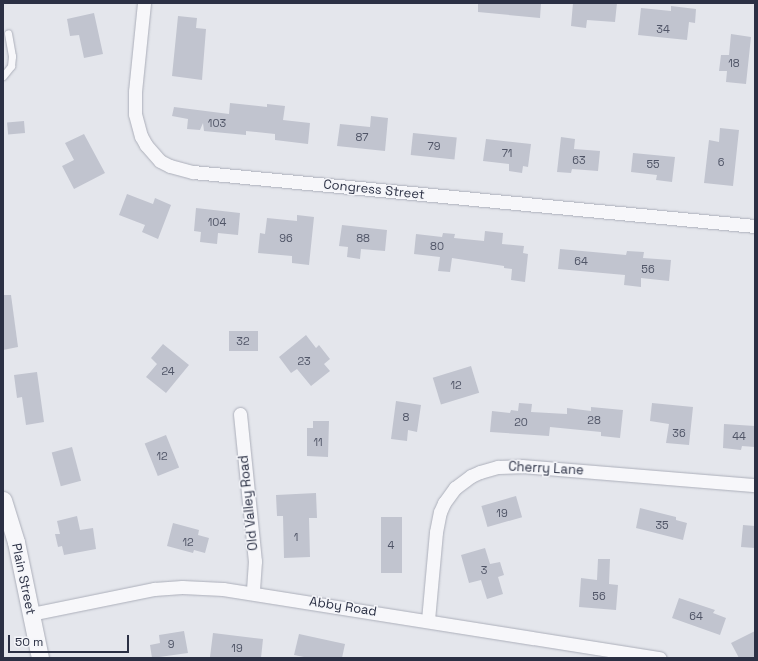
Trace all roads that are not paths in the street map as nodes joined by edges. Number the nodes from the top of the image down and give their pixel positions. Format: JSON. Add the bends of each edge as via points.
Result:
{"nodes":[{"id":1,"x":144,"y":3,"type":"edge"},
{"id":2,"x":8,"y":33,"type":"dead end"},
{"id":3,"x":3,"y":76,"type":"edge"},
{"id":4,"x":755,"y":226,"type":"edge"},
{"id":5,"x":240,"y":414,"type":"dead end"},
{"id":6,"x":755,"y":485,"type":"edge"},
{"id":7,"x":3,"y":500,"type":"edge"},
{"id":8,"x":253,"y":592,"type":"junction"},
{"id":9,"x":31,"y":614,"type":"junction"},
{"id":10,"x":428,"y":620,"type":"junction"},
{"id":11,"x":40,"y":658,"type":"edge"},
{"id":12,"x":657,"y":658,"type":"edge"}],
"edges":[{"from":1,"to":4,"type":"street","name":"Congress Street","via":[[135,114],[146,145],[160,161],[170,166],[192,172]]},
{"from":2,"to":3,"type":"lane","via":[[11,66]]},
{"from":5,"to":8,"type":"street","name":"Old Valley Road","via":[[255,561]]},
{"from":6,"to":10,"type":"street","name":"Cherry Lane","via":[[522,466],[498,467],[475,474],[454,488],[440,512]]},
{"from":7,"to":9,"type":"street","name":"Plain Street","via":[[16,542]]},
{"from":8,"to":9,"type":"street","name":"Abby Road","via":[[204,588],[154,589]]},
{"from":8,"to":10,"type":"street","name":"Abby Road"},
{"from":9,"to":11,"type":"street","name":"Plain Street"},
{"from":10,"to":12,"type":"street","name":"Abby Road"}]}
